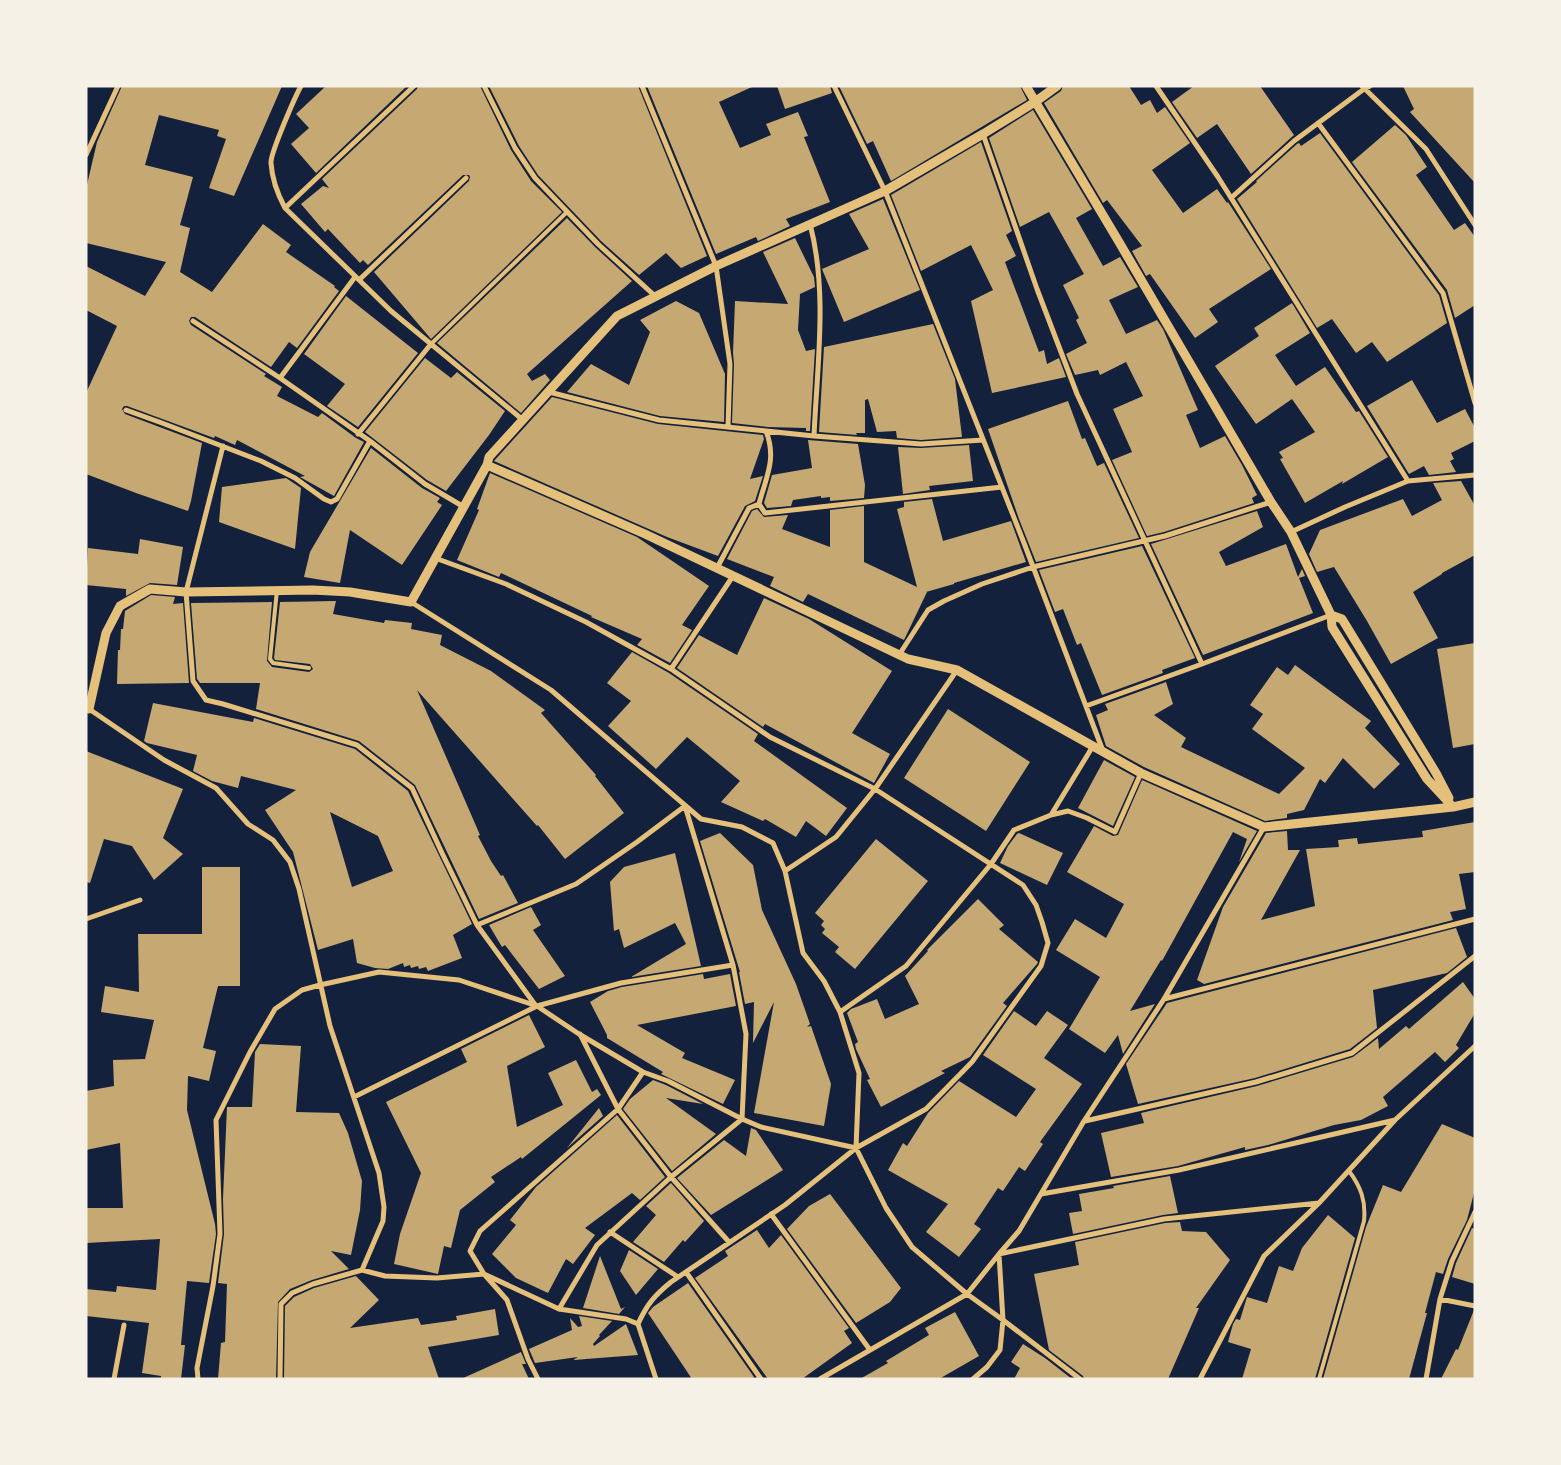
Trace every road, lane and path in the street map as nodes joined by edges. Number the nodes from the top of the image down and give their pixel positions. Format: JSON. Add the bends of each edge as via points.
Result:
{"nodes":[{"id":1,"x":118,"y":86,"type":"edge"},
{"id":2,"x":301,"y":86,"type":"edge"},
{"id":3,"x":414,"y":86,"type":"edge"},
{"id":4,"x":484,"y":86,"type":"edge"},
{"id":5,"x":642,"y":86,"type":"edge"},
{"id":6,"x":834,"y":86,"type":"edge"},
{"id":7,"x":1026,"y":86,"type":"edge"},
{"id":8,"x":1057,"y":86,"type":"edge"},
{"id":9,"x":1156,"y":86,"type":"edge"},
{"id":10,"x":1370,"y":86,"type":"edge"},
{"id":11,"x":1363,"y":88,"type":"edge"},
{"id":12,"x":1035,"y":102,"type":"junction"},
{"id":13,"x":1318,"y":124,"type":"junction"},
{"id":14,"x":983,"y":134,"type":"junction"},
{"id":15,"x":86,"y":155,"type":"edge"},
{"id":16,"x":466,"y":178,"type":"dead end"},
{"id":17,"x":884,"y":191,"type":"junction"},
{"id":18,"x":1231,"y":198,"type":"junction"},
{"id":19,"x":285,"y":208,"type":"junction"},
{"id":20,"x":567,"y":212,"type":"junction"},
{"id":21,"x":810,"y":224,"type":"junction"},
{"id":22,"x":1475,"y":225,"type":"edge"},
{"id":23,"x":716,"y":266,"type":"junction"},
{"id":24,"x":357,"y":278,"type":"junction"},
{"id":25,"x":655,"y":296,"type":"junction"},
{"id":26,"x":193,"y":320,"type":"dead end"},
{"id":27,"x":431,"y":344,"type":"junction"},
{"id":28,"x":280,"y":378,"type":"junction"},
{"id":29,"x":549,"y":392,"type":"junction"},
{"id":30,"x":1475,"y":403,"type":"edge"},
{"id":31,"x":126,"y":410,"type":"dead end"},
{"id":32,"x":523,"y":420,"type":"junction"},
{"id":33,"x":728,"y":427,"type":"junction"},
{"id":34,"x":766,"y":431,"type":"junction"},
{"id":35,"x":358,"y":434,"type":"junction"},
{"id":36,"x":814,"y":436,"type":"junction"},
{"id":37,"x":983,"y":440,"type":"junction"},
{"id":38,"x":370,"y":441,"type":"junction"},
{"id":39,"x":223,"y":446,"type":"junction"},
{"id":40,"x":487,"y":464,"type":"junction"},
{"id":41,"x":1475,"y":475,"type":"edge"},
{"id":42,"x":1408,"y":481,"type":"junction"},
{"id":43,"x":1002,"y":487,"type":"junction"},
{"id":44,"x":1271,"y":502,"type":"junction"},
{"id":45,"x":759,"y":504,"type":"junction"},
{"id":46,"x":464,"y":507,"type":"junction"},
{"id":47,"x":1291,"y":532,"type":"junction"},
{"id":48,"x":1144,"y":541,"type":"junction"},
{"id":49,"x":435,"y":558,"type":"junction"},
{"id":50,"x":1033,"y":567,"type":"junction"},
{"id":51,"x":717,"y":568,"type":"junction"},
{"id":52,"x":733,"y":576,"type":"junction"},
{"id":53,"x":277,"y":590,"type":"junction"},
{"id":54,"x":186,"y":592,"type":"junction"},
{"id":55,"x":411,"y":602,"type":"junction"},
{"id":56,"x":1331,"y":615,"type":"junction"},
{"id":57,"x":899,"y":655,"type":"junction"},
{"id":58,"x":1202,"y":664,"type":"junction"},
{"id":59,"x":309,"y":668,"type":"dead end"},
{"id":60,"x":671,"y":669,"type":"junction"},
{"id":61,"x":957,"y":670,"type":"junction"},
{"id":62,"x":1086,"y":706,"type":"junction"},
{"id":63,"x":88,"y":708,"type":"edge"},
{"id":64,"x":1093,"y":746,"type":"junction"},
{"id":65,"x":1104,"y":753,"type":"junction"},
{"id":66,"x":1141,"y":774,"type":"junction"},
{"id":67,"x":875,"y":789,"type":"junction"},
{"id":68,"x":1475,"y":802,"type":"edge"},
{"id":69,"x":685,"y":806,"type":"junction"},
{"id":70,"x":1453,"y":807,"type":"junction"},
{"id":71,"x":1051,"y":815,"type":"junction"},
{"id":72,"x":1264,"y":827,"type":"junction"},
{"id":73,"x":992,"y":864,"type":"junction"},
{"id":74,"x":785,"y":871,"type":"junction"},
{"id":75,"x":140,"y":900,"type":"dead end"},
{"id":76,"x":86,"y":919,"type":"edge"},
{"id":77,"x":1475,"y":919,"type":"edge"},
{"id":78,"x":478,"y":925,"type":"junction"},
{"id":79,"x":1475,"y":956,"type":"edge"},
{"id":80,"x":733,"y":965,"type":"junction"},
{"id":81,"x":320,"y":985,"type":"junction"},
{"id":82,"x":1164,"y":999,"type":"junction"},
{"id":83,"x":537,"y":1006,"type":"junction"},
{"id":84,"x":840,"y":1012,"type":"junction"},
{"id":85,"x":579,"y":1034,"type":"junction"},
{"id":86,"x":1475,"y":1046,"type":"edge"},
{"id":87,"x":643,"y":1072,"type":"junction"},
{"id":88,"x":354,"y":1097,"type":"junction"},
{"id":89,"x":618,"y":1108,"type":"junction"},
{"id":90,"x":742,"y":1119,"type":"junction"},
{"id":91,"x":1395,"y":1120,"type":"junction"},
{"id":92,"x":1084,"y":1121,"type":"junction"},
{"id":93,"x":856,"y":1148,"type":"junction"},
{"id":94,"x":1349,"y":1171,"type":"junction"},
{"id":95,"x":671,"y":1177,"type":"junction"},
{"id":96,"x":1041,"y":1194,"type":"junction"},
{"id":97,"x":1319,"y":1203,"type":"junction"},
{"id":98,"x":1475,"y":1212,"type":"edge"},
{"id":99,"x":771,"y":1214,"type":"junction"},
{"id":100,"x":610,"y":1232,"type":"junction"},
{"id":101,"x":729,"y":1242,"type":"junction"},
{"id":102,"x":999,"y":1254,"type":"junction"},
{"id":103,"x":362,"y":1270,"type":"junction"},
{"id":104,"x":686,"y":1272,"type":"junction"},
{"id":105,"x":484,"y":1274,"type":"junction"},
{"id":106,"x":678,"y":1277,"type":"junction"},
{"id":107,"x":967,"y":1294,"type":"junction"},
{"id":108,"x":1440,"y":1299,"type":"junction"},
{"id":109,"x":1475,"y":1306,"type":"edge"},
{"id":110,"x":560,"y":1309,"type":"junction"},
{"id":111,"x":1003,"y":1320,"type":"junction"},
{"id":112,"x":638,"y":1324,"type":"junction"},
{"id":113,"x":124,"y":1325,"type":"dead end"},
{"id":114,"x":870,"y":1350,"type":"junction"},
{"id":115,"x":114,"y":1379,"type":"edge"},
{"id":116,"x":198,"y":1379,"type":"edge"},
{"id":117,"x":280,"y":1379,"type":"edge"},
{"id":118,"x":538,"y":1379,"type":"edge"},
{"id":119,"x":656,"y":1379,"type":"edge"},
{"id":120,"x":761,"y":1379,"type":"edge"},
{"id":121,"x":820,"y":1379,"type":"edge"},
{"id":122,"x":973,"y":1379,"type":"edge"},
{"id":123,"x":1080,"y":1379,"type":"edge"},
{"id":124,"x":1200,"y":1379,"type":"edge"},
{"id":125,"x":1319,"y":1379,"type":"edge"},
{"id":126,"x":1426,"y":1379,"type":"edge"}],
"edges":[{"from":1,"to":15,"type":"street"},
{"from":2,"to":19,"type":"street","via":[[270,161]]},
{"from":3,"to":19,"type":"street"},
{"from":4,"to":20,"type":"street","via":[[514,148],[535,178]]},
{"from":5,"to":23,"type":"street"},
{"from":6,"to":17,"type":"street"},
{"from":7,"to":12,"type":"street"},
{"from":8,"to":12,"type":"street"},
{"from":9,"to":18,"type":"street"},
{"from":10,"to":11,"type":"street"},
{"from":11,"to":13,"type":"street"},
{"from":11,"to":22,"type":"street","via":[[1426,149]]},
{"from":12,"to":14,"type":"street"},
{"from":12,"to":44,"type":"street"},
{"from":13,"to":18,"type":"street","via":[[1294,141]]},
{"from":13,"to":30,"type":"street","via":[[1443,293]]},
{"from":14,"to":17,"type":"street"},
{"from":14,"to":48,"type":"street","via":[[1077,394]]},
{"from":16,"to":24,"type":"street"},
{"from":17,"to":21,"type":"street"},
{"from":17,"to":37,"type":"street"},
{"from":18,"to":42,"type":"street"},
{"from":19,"to":24,"type":"street"},
{"from":20,"to":25,"type":"street"},
{"from":20,"to":27,"type":"lane"},
{"from":21,"to":23,"type":"street"},
{"from":21,"to":36,"type":"street","via":[[820,282]]},
{"from":23,"to":25,"type":"street"},
{"from":23,"to":33,"type":"street","via":[[730,364]]},
{"from":24,"to":27,"type":"street"},
{"from":24,"to":28,"type":"street"},
{"from":25,"to":29,"type":"street","via":[[618,316]]},
{"from":26,"to":28,"type":"street"},
{"from":27,"to":32,"type":"street"},
{"from":27,"to":35,"type":"street"},
{"from":28,"to":35,"type":"street"},
{"from":29,"to":32,"type":"street"},
{"from":29,"to":33,"type":"street","via":[[658,420]]},
{"from":31,"to":39,"type":"street"},
{"from":32,"to":40,"type":"street","via":[[489,457]]},
{"from":33,"to":34,"type":"street"},
{"from":34,"to":36,"type":"street"},
{"from":34,"to":45,"type":"street","via":[[772,458]]},
{"from":35,"to":38,"type":"street"},
{"from":36,"to":37,"type":"street","via":[[921,444]]},
{"from":37,"to":43,"type":"street"},
{"from":38,"to":39,"type":"street","via":[[337,499],[331,502],[295,478]]},
{"from":38,"to":46,"type":"street","via":[[425,484]]},
{"from":39,"to":54,"type":"street"},
{"from":40,"to":46,"type":"street"},
{"from":40,"to":51,"type":"street"},
{"from":41,"to":42,"type":"street"},
{"from":42,"to":47,"type":"street"},
{"from":43,"to":45,"type":"street","via":[[765,513]]},
{"from":43,"to":50,"type":"street"},
{"from":44,"to":47,"type":"street"},
{"from":44,"to":48,"type":"street"},
{"from":45,"to":51,"type":"street","via":[[749,508]]},
{"from":46,"to":49,"type":"street"},
{"from":47,"to":56,"type":"street"},
{"from":48,"to":50,"type":"street"},
{"from":48,"to":58,"type":"street"},
{"from":49,"to":55,"type":"street"},
{"from":49,"to":60,"type":"street","via":[[506,584],[586,622]]},
{"from":50,"to":57,"type":"street","via":[[982,584],[928,610]]},
{"from":50,"to":62,"type":"street"},
{"from":51,"to":52,"type":"street"},
{"from":52,"to":57,"type":"street"},
{"from":52,"to":60,"type":"street"},
{"from":53,"to":54,"type":"street"},
{"from":53,"to":55,"type":"street","via":[[350,592]]},
{"from":53,"to":59,"type":"lane","via":[[270,659],[273,663]]},
{"from":54,"to":63,"type":"street","via":[[150,589],[120,606],[106,633]]},
{"from":54,"to":78,"type":"street","via":[[193,680],[206,700],[357,746],[412,788]]},
{"from":55,"to":69,"type":"street","via":[[551,690]]},
{"from":56,"to":58,"type":"street"},
{"from":56,"to":70,"type":"street","via":[[1332,628],[1427,779]]},
{"from":56,"to":70,"type":"street","via":[[1342,619],[1436,773]]},
{"from":57,"to":61,"type":"street","via":[[908,660]]},
{"from":58,"to":62,"type":"street"},
{"from":60,"to":67,"type":"street","via":[[770,736]]},
{"from":61,"to":64,"type":"street"},
{"from":61,"to":67,"type":"street"},
{"from":62,"to":65,"type":"street"},
{"from":63,"to":81,"type":"street","via":[[164,760],[216,788],[248,824],[273,840],[290,862]]},
{"from":64,"to":65,"type":"street"},
{"from":64,"to":71,"type":"street"},
{"from":65,"to":66,"type":"street"},
{"from":66,"to":71,"type":"street","via":[[1115,832],[1068,811]]},
{"from":66,"to":72,"type":"street"},
{"from":67,"to":73,"type":"street"},
{"from":67,"to":74,"type":"street","via":[[836,837]]},
{"from":68,"to":70,"type":"street"},
{"from":69,"to":74,"type":"street","via":[[701,819],[742,827],[773,843]]},
{"from":69,"to":78,"type":"street","via":[[576,884]]},
{"from":69,"to":80,"type":"street"},
{"from":70,"to":72,"type":"street"},
{"from":71,"to":73,"type":"street","via":[[1014,830]]},
{"from":72,"to":82,"type":"street"},
{"from":73,"to":84,"type":"street","via":[[906,966]]},
{"from":73,"to":93,"type":"street","via":[[1023,885],[1036,906],[1048,943],[1041,966],[972,1062],[926,1109]]},
{"from":74,"to":84,"type":"street","via":[[803,953],[824,981]]},
{"from":75,"to":76,"type":"street"},
{"from":77,"to":82,"type":"street"},
{"from":78,"to":83,"type":"street"},
{"from":79,"to":92,"type":"street","via":[[1352,1053],[1256,1082]]},
{"from":80,"to":83,"type":"street","via":[[620,983]]},
{"from":80,"to":90,"type":"street","via":[[746,1034]]},
{"from":81,"to":83,"type":"street","via":[[379,972],[459,980]]},
{"from":81,"to":88,"type":"street"},
{"from":81,"to":116,"type":"street","via":[[302,990],[275,1009],[216,1120],[220,1234]]},
{"from":82,"to":92,"type":"street"},
{"from":83,"to":85,"type":"street"},
{"from":83,"to":88,"type":"street"},
{"from":84,"to":93,"type":"street","via":[[859,1073]]},
{"from":85,"to":87,"type":"street"},
{"from":85,"to":89,"type":"street"},
{"from":86,"to":91,"type":"street"},
{"from":87,"to":89,"type":"street"},
{"from":87,"to":90,"type":"street","via":[[668,1081]]},
{"from":88,"to":103,"type":"street","via":[[379,1173],[384,1207],[383,1221]]},
{"from":89,"to":95,"type":"street"},
{"from":89,"to":105,"type":"street","via":[[480,1231],[470,1251]]},
{"from":90,"to":93,"type":"street","via":[[761,1127]]},
{"from":90,"to":95,"type":"street"},
{"from":91,"to":94,"type":"street"},
{"from":91,"to":96,"type":"street","via":[[1179,1170]]},
{"from":92,"to":96,"type":"street"},
{"from":93,"to":99,"type":"street"},
{"from":93,"to":107,"type":"street","via":[[886,1208],[912,1247]]},
{"from":94,"to":97,"type":"street"},
{"from":94,"to":125,"type":"lane","via":[[1361,1191],[1364,1221]]},
{"from":95,"to":100,"type":"street"},
{"from":95,"to":101,"type":"street"},
{"from":96,"to":102,"type":"street","via":[[1019,1231]]},
{"from":97,"to":102,"type":"street","via":[[1164,1219]]},
{"from":97,"to":124,"type":"street","via":[[1264,1256]]},
{"from":98,"to":108,"type":"street","via":[[1452,1261]]},
{"from":99,"to":101,"type":"street"},
{"from":99,"to":114,"type":"street"},
{"from":100,"to":106,"type":"street"},
{"from":100,"to":110,"type":"street","via":[[597,1245]]},
{"from":101,"to":104,"type":"street"},
{"from":102,"to":107,"type":"street"},
{"from":102,"to":111,"type":"street"},
{"from":103,"to":105,"type":"street","via":[[385,1276],[437,1278]]},
{"from":103,"to":117,"type":"street","via":[[313,1284],[292,1293],[281,1304]]},
{"from":104,"to":106,"type":"street"},
{"from":104,"to":120,"type":"street"},
{"from":105,"to":110,"type":"street"},
{"from":105,"to":118,"type":"street","via":[[507,1300]]},
{"from":106,"to":112,"type":"street","via":[[659,1291],[645,1308]]},
{"from":107,"to":111,"type":"street"},
{"from":107,"to":114,"type":"street"},
{"from":108,"to":109,"type":"street"},
{"from":108,"to":126,"type":"street"},
{"from":110,"to":112,"type":"street","via":[[626,1319]]},
{"from":111,"to":122,"type":"street","via":[[1000,1350],[987,1368]]},
{"from":111,"to":123,"type":"street"},
{"from":112,"to":119,"type":"street"},
{"from":113,"to":115,"type":"street"},
{"from":114,"to":121,"type":"street"}]}
